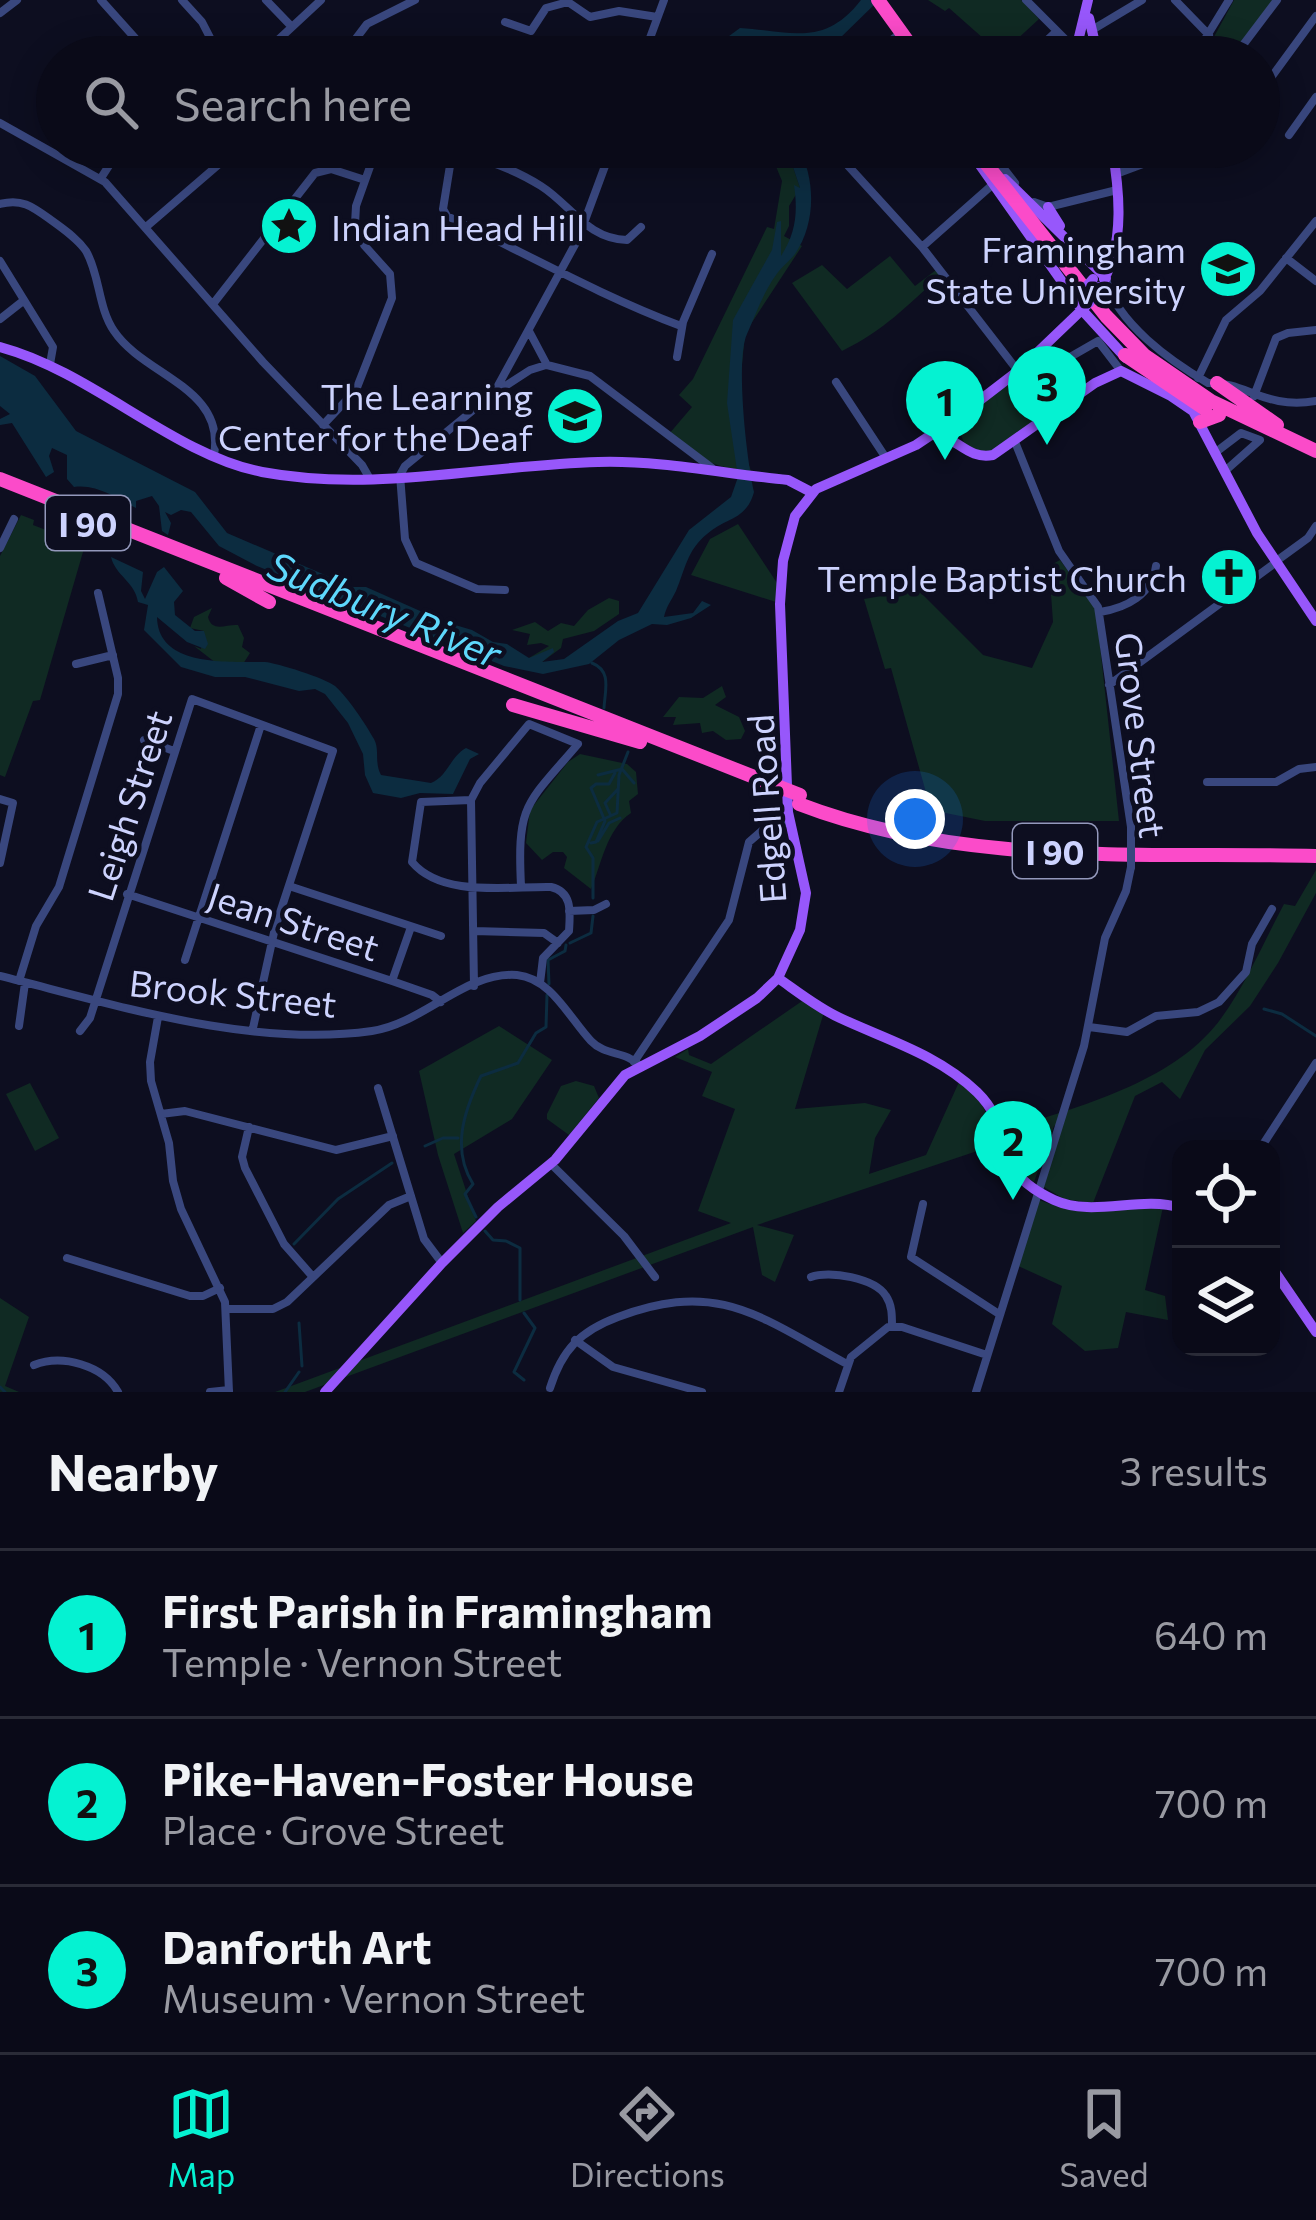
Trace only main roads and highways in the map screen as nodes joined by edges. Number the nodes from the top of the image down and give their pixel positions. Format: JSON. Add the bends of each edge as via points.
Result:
{"nodes":[{"id":1,"x":877,"y":4,"type":"edge"},
{"id":2,"x":1087,"y":5,"type":"edge"},
{"id":3,"x":897,"y":36,"type":"edge"},
{"id":4,"x":901,"y":36,"type":"edge"},
{"id":5,"x":1086,"y":36,"type":"edge"},
{"id":6,"x":991,"y":168,"type":"edge"},
{"id":7,"x":997,"y":168,"type":"edge"},
{"id":8,"x":1116,"y":168,"type":"edge"},
{"id":9,"x":995,"y":178,"type":"junction"},
{"id":10,"x":1048,"y":207,"type":"road end"},
{"id":11,"x":1067,"y":240,"type":"junction"},
{"id":12,"x":1112,"y":248,"type":"junction"},
{"id":13,"x":1086,"y":258,"type":"junction"},
{"id":14,"x":1099,"y":280,"type":"junction"},
{"id":15,"x":1081,"y":299,"type":"junction"},
{"id":16,"x":0,"y":347,"type":"edge"},
{"id":17,"x":1123,"y":363,"type":"junction"},
{"id":18,"x":1217,"y":383,"type":"road end"},
{"id":19,"x":962,"y":415,"type":"junction"},
{"id":20,"x":1219,"y":415,"type":"junction"},
{"id":21,"x":1200,"y":422,"type":"junction"},
{"id":22,"x":1282,"y":428,"type":"junction"},
{"id":23,"x":935,"y":434,"type":"junction"},
{"id":24,"x":1294,"y":440,"type":"junction"},
{"id":25,"x":962,"y":447,"type":"junction"},
{"id":26,"x":1316,"y":447,"type":"edge"},
{"id":27,"x":0,"y":479,"type":"edge"},
{"id":28,"x":788,"y":480,"type":"junction"},
{"id":29,"x":0,"y":488,"type":"edge"},
{"id":30,"x":812,"y":492,"type":"junction"},
{"id":31,"x":795,"y":516,"type":"junction"},
{"id":32,"x":226,"y":578,"type":"junction"},
{"id":33,"x":269,"y":602,"type":"dead end"},
{"id":34,"x":1316,"y":621,"type":"edge"},
{"id":35,"x":513,"y":704,"type":"dead end"},
{"id":36,"x":644,"y":743,"type":"junction"},
{"id":37,"x":777,"y":791,"type":"junction"},
{"id":38,"x":1316,"y":851,"type":"edge"},
{"id":39,"x":778,"y":978,"type":"junction"},
{"id":40,"x":1172,"y":1206,"type":"edge"},
{"id":41,"x":1280,"y":1279,"type":"edge"},
{"id":42,"x":1316,"y":1332,"type":"edge"},
{"id":43,"x":325,"y":1392,"type":"edge"}],
"edges":[{"from":1,"to":3,"type":"highway"},
{"from":1,"to":4,"type":"highway"},
{"from":2,"to":5,"type":"main road"},
{"from":6,"to":9,"type":"highway"},
{"from":7,"to":24,"type":"highway","via":[[1134,346],[1199,394]]},
{"from":8,"to":12,"type":"main road"},
{"from":9,"to":11,"type":"main road"},
{"from":9,"to":15,"type":"main road"},
{"from":9,"to":22,"type":"highway","via":[[1147,349],[1202,389]]},
{"from":10,"to":11,"type":"main road"},
{"from":11,"to":13,"type":"main road"},
{"from":12,"to":13,"type":"main road"},
{"from":12,"to":14,"type":"main road"},
{"from":13,"to":14,"type":"main road"},
{"from":14,"to":15,"type":"main road","bridge":true},
{"from":15,"to":17,"type":"main road"},
{"from":15,"to":19,"type":"main road","via":[[1039,352]]},
{"from":16,"to":28,"type":"main road","via":[[50,364],[214,455],[271,473],[370,481],[602,462],[693,463]]},
{"from":17,"to":20,"type":"highway"},
{"from":17,"to":21,"type":"main road"},
{"from":17,"to":25,"type":"main road","via":[[1015,442],[986,457]]},
{"from":18,"to":22,"type":"highway"},
{"from":19,"to":23,"type":"main road"},
{"from":19,"to":25,"type":"main road"},
{"from":20,"to":21,"type":"highway"},
{"from":20,"to":24,"type":"highway"},
{"from":21,"to":34,"type":"main road"},
{"from":22,"to":26,"type":"highway"},
{"from":23,"to":25,"type":"main road"},
{"from":23,"to":30,"type":"main road"},
{"from":24,"to":26,"type":"highway"},
{"from":27,"to":37,"type":"highway","number":"I 90"},
{"from":28,"to":30,"type":"main road"},
{"from":28,"to":31,"type":"main road","via":[[798,494]]},
{"from":29,"to":32,"type":"highway","number":"I 90"},
{"from":30,"to":31,"type":"main road","name":"Edgell Road"},
{"from":31,"to":39,"type":"main road","name":"Edgell Road","via":[[780,586],[789,821],[806,898]]},
{"from":32,"to":33,"type":"highway"},
{"from":32,"to":36,"type":"highway","number":"I 90"},
{"from":35,"to":36,"type":"highway"},
{"from":36,"to":37,"type":"highway","number":"I 90"},
{"from":37,"to":38,"type":"highway","number":"I 90","via":[[860,825],[970,846]]},
{"from":39,"to":40,"type":"main road","via":[[970,1086],[994,1116],[1013,1171],[1036,1191],[1076,1206]]},
{"from":39,"to":43,"type":"main road","name":"Edgell Road","via":[[700,1036],[635,1066],[551,1164],[442,1263]]},
{"from":41,"to":42,"type":"main road"}]}
